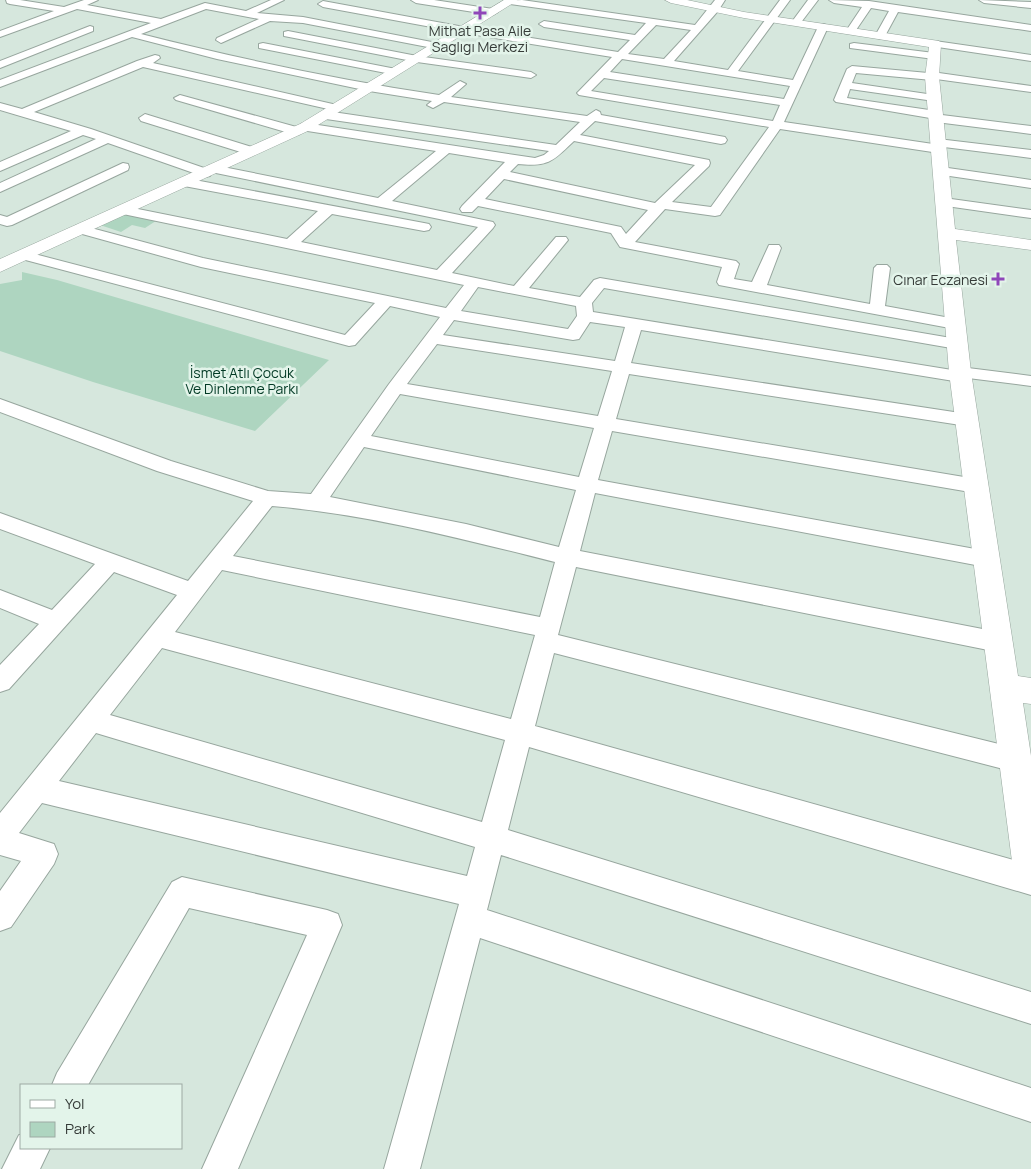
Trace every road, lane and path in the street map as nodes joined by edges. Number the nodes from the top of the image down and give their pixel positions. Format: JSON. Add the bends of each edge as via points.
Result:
{"nodes":[{"id":1,"x":93,"y":0,"type":"edge"},
{"id":2,"x":279,"y":0,"type":"edge"},
{"id":3,"x":416,"y":0,"type":"edge"},
{"id":4,"x":462,"y":0,"type":"edge"},
{"id":5,"x":576,"y":0,"type":"edge"},
{"id":6,"x":671,"y":0,"type":"edge"},
{"id":7,"x":785,"y":0,"type":"edge"},
{"id":8,"x":813,"y":0,"type":"edge"},
{"id":9,"x":834,"y":0,"type":"edge"},
{"id":10,"x":10,"y":1,"type":"edge"},
{"id":11,"x":874,"y":3,"type":"edge"},
{"id":12,"x":182,"y":5,"type":"dead end"},
{"id":13,"x":504,"y":5,"type":"edge"},
{"id":14,"x":622,"y":5,"type":"dead end"},
{"id":15,"x":718,"y":5,"type":"edge"},
{"id":16,"x":1031,"y":5,"type":"edge"},
{"id":17,"x":76,"y":6,"type":"junction"},
{"id":18,"x":319,"y":6,"type":"edge"},
{"id":19,"x":986,"y":7,"type":"edge"},
{"id":20,"x":199,"y":8,"type":"junction"},
{"id":21,"x":895,"y":8,"type":"junction"},
{"id":22,"x":564,"y":9,"type":"junction"},
{"id":23,"x":64,"y":10,"type":"junction"},
{"id":24,"x":247,"y":14,"type":"junction"},
{"id":25,"x":610,"y":15,"type":"junction"},
{"id":26,"x":42,"y":18,"type":"junction"},
{"id":27,"x":269,"y":18,"type":"junction"},
{"id":28,"x":291,"y":19,"type":"junction"},
{"id":29,"x":769,"y":19,"type":"junction"},
{"id":30,"x":9,"y":20,"type":"dead end"},
{"id":31,"x":654,"y":21,"type":"junction"},
{"id":32,"x":162,"y":22,"type":"junction"},
{"id":33,"x":313,"y":22,"type":"junction"},
{"id":34,"x":796,"y":23,"type":"junction"},
{"id":35,"x":28,"y":24,"type":"junction"},
{"id":36,"x":544,"y":24,"type":"junction"},
{"id":37,"x":74,"y":25,"type":"dead end"},
{"id":38,"x":823,"y":27,"type":"junction"},
{"id":39,"x":698,"y":28,"type":"junction"},
{"id":40,"x":464,"y":30,"type":"junction"},
{"id":41,"x":0,"y":34,"type":"edge"},
{"id":42,"x":131,"y":34,"type":"junction"},
{"id":43,"x":288,"y":34,"type":"junction"},
{"id":44,"x":880,"y":36,"type":"junction"},
{"id":45,"x":637,"y":38,"type":"junction"},
{"id":46,"x":852,"y":38,"type":"junction"},
{"id":47,"x":221,"y":40,"type":"dead end"},
{"id":48,"x":523,"y":40,"type":"junction"},
{"id":49,"x":1028,"y":43,"type":"edge"},
{"id":50,"x":0,"y":44,"type":"edge"},
{"id":51,"x":932,"y":45,"type":"junction"},
{"id":52,"x":438,"y":46,"type":"junction"},
{"id":53,"x":98,"y":47,"type":"junction"},
{"id":54,"x":181,"y":47,"type":"junction"},
{"id":55,"x":115,"y":51,"type":"dead end"},
{"id":56,"x":0,"y":52,"type":"edge"},
{"id":57,"x":22,"y":56,"type":"junction"},
{"id":58,"x":620,"y":56,"type":"junction"},
{"id":59,"x":418,"y":59,"type":"junction"},
{"id":60,"x":141,"y":60,"type":"junction"},
{"id":61,"x":59,"y":62,"type":"junction"},
{"id":62,"x":666,"y":63,"type":"junction"},
{"id":63,"x":0,"y":65,"type":"edge"},
{"id":64,"x":76,"y":67,"type":"dead end"},
{"id":65,"x":93,"y":72,"type":"dead end"},
{"id":66,"x":396,"y":72,"type":"junction"},
{"id":67,"x":731,"y":73,"type":"junction"},
{"id":68,"x":602,"y":74,"type":"junction"},
{"id":69,"x":531,"y":75,"type":"dead end"},
{"id":70,"x":110,"y":76,"type":"junction"},
{"id":71,"x":932,"y":76,"type":"junction"},
{"id":72,"x":14,"y":79,"type":"junction"},
{"id":73,"x":0,"y":84,"type":"edge"},
{"id":74,"x":33,"y":84,"type":"dead end"},
{"id":75,"x":460,"y":84,"type":"dead end"},
{"id":76,"x":796,"y":84,"type":"junction"},
{"id":77,"x":846,"y":85,"type":"junction"},
{"id":78,"x":52,"y":88,"type":"dead end"},
{"id":79,"x":369,"y":88,"type":"junction"},
{"id":80,"x":1031,"y":88,"type":"edge"},
{"id":81,"x":71,"y":93,"type":"junction"},
{"id":82,"x":498,"y":97,"type":"dead end"},
{"id":83,"x":180,"y":98,"type":"dead end"},
{"id":84,"x":613,"y":98,"type":"junction"},
{"id":85,"x":934,"y":98,"type":"junction"},
{"id":86,"x":441,"y":99,"type":"junction"},
{"id":87,"x":548,"y":103,"type":"dead end"},
{"id":88,"x":787,"y":103,"type":"junction"},
{"id":89,"x":0,"y":106,"type":"edge"},
{"id":90,"x":483,"y":109,"type":"junction"},
{"id":91,"x":331,"y":111,"type":"junction"},
{"id":92,"x":23,"y":113,"type":"junction"},
{"id":93,"x":534,"y":117,"type":"junction"},
{"id":94,"x":936,"y":117,"type":"junction"},
{"id":95,"x":145,"y":118,"type":"dead end"},
{"id":96,"x":591,"y":119,"type":"junction"},
{"id":97,"x":776,"y":125,"type":"junction"},
{"id":98,"x":408,"y":126,"type":"junction"},
{"id":99,"x":301,"y":129,"type":"junction"},
{"id":100,"x":1031,"y":130,"type":"edge"},
{"id":101,"x":82,"y":131,"type":"junction"},
{"id":102,"x":571,"y":138,"type":"junction"},
{"id":103,"x":107,"y":139,"type":"junction"},
{"id":104,"x":721,"y":140,"type":"dead end"},
{"id":105,"x":938,"y":146,"type":"junction"},
{"id":106,"x":447,"y":149,"type":"junction"},
{"id":107,"x":559,"y":149,"type":"junction"},
{"id":108,"x":8,"y":152,"type":"dead end"},
{"id":109,"x":251,"y":152,"type":"junction"},
{"id":110,"x":1031,"y":154,"type":"edge"},
{"id":111,"x":24,"y":157,"type":"junction"},
{"id":112,"x":515,"y":160,"type":"junction"},
{"id":113,"x":0,"y":167,"type":"edge"},
{"id":114,"x":44,"y":167,"type":"junction"},
{"id":115,"x":123,"y":167,"type":"dead end"},
{"id":116,"x":209,"y":171,"type":"junction"},
{"id":117,"x":941,"y":172,"type":"junction"},
{"id":118,"x":501,"y":174,"type":"junction"},
{"id":119,"x":184,"y":182,"type":"junction"},
{"id":120,"x":90,"y":183,"type":"junction"},
{"id":121,"x":1031,"y":184,"type":"edge"},
{"id":122,"x":0,"y":188,"type":"edge"},
{"id":123,"x":475,"y":201,"type":"junction"},
{"id":124,"x":381,"y":202,"type":"junction"},
{"id":125,"x":944,"y":202,"type":"junction"},
{"id":126,"x":659,"y":206,"type":"junction"},
{"id":127,"x":329,"y":209,"type":"junction"},
{"id":128,"x":123,"y":210,"type":"junction"},
{"id":129,"x":1031,"y":214,"type":"edge"},
{"id":130,"x":458,"y":219,"type":"junction"},
{"id":131,"x":2,"y":222,"type":"edge"},
{"id":132,"x":80,"y":229,"type":"junction"},
{"id":133,"x":440,"y":230,"type":"dead end"},
{"id":134,"x":459,"y":233,"type":"dead end"},
{"id":135,"x":947,"y":233,"type":"junction"},
{"id":136,"x":477,"y":237,"type":"junction"},
{"id":137,"x":561,"y":240,"type":"dead end"},
{"id":138,"x":290,"y":244,"type":"junction"},
{"id":139,"x":625,"y":244,"type":"junction"},
{"id":140,"x":1031,"y":245,"type":"edge"},
{"id":141,"x":774,"y":248,"type":"dead end"},
{"id":142,"x":23,"y":255,"type":"junction"},
{"id":143,"x":0,"y":266,"type":"edge"},
{"id":144,"x":882,"y":268,"type":"dead end"},
{"id":145,"x":441,"y":276,"type":"junction"},
{"id":146,"x":474,"y":282,"type":"junction"},
{"id":147,"x":758,"y":288,"type":"junction"},
{"id":148,"x":518,"y":291,"type":"junction"},
{"id":149,"x":387,"y":300,"type":"junction"},
{"id":150,"x":584,"y":309,"type":"junction"},
{"id":151,"x":877,"y":310,"type":"junction"},
{"id":152,"x":449,"y":314,"type":"junction"},
{"id":153,"x":955,"y":324,"type":"junction"},
{"id":154,"x":634,"y":325,"type":"junction"},
{"id":155,"x":431,"y":338,"type":"junction"},
{"id":156,"x":957,"y":344,"type":"junction"},
{"id":157,"x":622,"y":367,"type":"junction"},
{"id":158,"x":960,"y":374,"type":"junction"},
{"id":159,"x":1031,"y":381,"type":"edge"},
{"id":160,"x":395,"y":388,"type":"junction"},
{"id":161,"x":0,"y":405,"type":"edge"},
{"id":162,"x":967,"y":420,"type":"junction"},
{"id":163,"x":605,"y":425,"type":"junction"},
{"id":164,"x":359,"y":440,"type":"junction"},
{"id":165,"x":587,"y":485,"type":"junction"},
{"id":166,"x":976,"y":486,"type":"junction"},
{"id":167,"x":267,"y":498,"type":"junction"},
{"id":168,"x":316,"y":502,"type":"junction"},
{"id":169,"x":0,"y":521,"type":"edge"},
{"id":170,"x":567,"y":557,"type":"junction"},
{"id":171,"x":986,"y":559,"type":"junction"},
{"id":172,"x":217,"y":561,"type":"junction"},
{"id":173,"x":110,"y":562,"type":"junction"},
{"id":174,"x":193,"y":592,"type":"junction"},
{"id":175,"x":0,"y":598,"type":"edge"},
{"id":176,"x":56,"y":621,"type":"junction"},
{"id":177,"x":546,"y":635,"type":"junction"},
{"id":178,"x":158,"y":637,"type":"junction"},
{"id":179,"x":998,"y":642,"type":"junction"},
{"id":180,"x":0,"y":682,"type":"edge"},
{"id":181,"x":1018,"y":689,"type":"edge"},
{"id":182,"x":92,"y":721,"type":"junction"},
{"id":183,"x":520,"y":733,"type":"junction"},
{"id":184,"x":1015,"y":760,"type":"junction"},
{"id":185,"x":38,"y":789,"type":"junction"},
{"id":186,"x":0,"y":835,"type":"edge"},
{"id":187,"x":491,"y":838,"type":"junction"},
{"id":188,"x":0,"y":841,"type":"edge"},
{"id":189,"x":1031,"y":869,"type":"edge"},
{"id":190,"x":1031,"y":880,"type":"edge"},
{"id":191,"x":473,"y":906,"type":"junction"},
{"id":192,"x":0,"y":916,"type":"edge"},
{"id":193,"x":1031,"y":1008,"type":"edge"},
{"id":194,"x":69,"y":1084,"type":"edge"},
{"id":195,"x":1031,"y":1105,"type":"edge"},
{"id":196,"x":31,"y":1149,"type":"edge"},
{"id":197,"x":20,"y":1169,"type":"edge"},
{"id":198,"x":220,"y":1169,"type":"edge"},
{"id":199,"x":402,"y":1169,"type":"edge"}],
"edges":[{"from":1,"to":17,"type":"street"},
{"from":2,"to":24,"type":"street"},
{"from":3,"to":13,"type":"street"},
{"from":4,"to":13,"type":"street"},
{"from":5,"to":22,"type":"street"},
{"from":6,"to":15,"type":"street"},
{"from":7,"to":29,"type":"street"},
{"from":8,"to":34,"type":"street"},
{"from":9,"to":11,"type":"street"},
{"from":10,"to":23,"type":"street"},
{"from":11,"to":21,"type":"street"},
{"from":11,"to":46,"type":"street"},
{"from":12,"to":20,"type":"street"},
{"from":13,"to":22,"type":"street"},
{"from":13,"to":40,"type":"street"},
{"from":14,"to":25,"type":"street"},
{"from":15,"to":29,"type":"street"},
{"from":15,"to":39,"type":"street"},
{"from":16,"to":19,"type":"street"},
{"from":17,"to":23,"type":"street"},
{"from":17,"to":32,"type":"street"},
{"from":18,"to":28,"type":"street"},
{"from":18,"to":40,"type":"street"},
{"from":20,"to":24,"type":"street","via":[[205,6]]},
{"from":20,"to":32,"type":"street"},
{"from":21,"to":44,"type":"street"},
{"from":21,"to":49,"type":"street"},
{"from":22,"to":25,"type":"street"},
{"from":22,"to":36,"type":"street"},
{"from":23,"to":26,"type":"street"},
{"from":24,"to":27,"type":"street"},
{"from":25,"to":31,"type":"street"},
{"from":26,"to":35,"type":"street"},
{"from":26,"to":50,"type":"street","via":[[58,22]]},
{"from":27,"to":28,"type":"street"},
{"from":27,"to":47,"type":"street"},
{"from":28,"to":33,"type":"street"},
{"from":29,"to":34,"type":"street"},
{"from":29,"to":67,"type":"street"},
{"from":30,"to":35,"type":"street"},
{"from":31,"to":39,"type":"street"},
{"from":31,"to":45,"type":"street"},
{"from":32,"to":42,"type":"street"},
{"from":33,"to":43,"type":"street"},
{"from":33,"to":52,"type":"street"},
{"from":34,"to":38,"type":"street"},
{"from":35,"to":41,"type":"street"},
{"from":36,"to":45,"type":"street"},
{"from":36,"to":48,"type":"street"},
{"from":37,"to":57,"type":"street","via":[[90,28]]},
{"from":38,"to":46,"type":"street"},
{"from":38,"to":76,"type":"street"},
{"from":39,"to":62,"type":"street"},
{"from":40,"to":48,"type":"street"},
{"from":40,"to":52,"type":"street"},
{"from":42,"to":53,"type":"street"},
{"from":42,"to":54,"type":"street"},
{"from":43,"to":59,"type":"street"},
{"from":43,"to":66,"type":"street","via":[[263,46]]},
{"from":44,"to":46,"type":"street"},
{"from":44,"to":51,"type":"street"},
{"from":45,"to":58,"type":"street"},
{"from":46,"to":51,"type":"street"},
{"from":48,"to":58,"type":"street"},
{"from":49,"to":51,"type":"street"},
{"from":51,"to":71,"type":"street"},
{"from":52,"to":59,"type":"street"},
{"from":53,"to":55,"type":"street"},
{"from":53,"to":61,"type":"street"},
{"from":54,"to":60,"type":"street"},
{"from":54,"to":79,"type":"street"},
{"from":56,"to":57,"type":"street"},
{"from":57,"to":63,"type":"street"},
{"from":58,"to":62,"type":"street"},
{"from":58,"to":68,"type":"street"},
{"from":59,"to":66,"type":"street"},
{"from":59,"to":69,"type":"street"},
{"from":60,"to":70,"type":"street"},
{"from":60,"to":91,"type":"street"},
{"from":61,"to":64,"type":"street"},
{"from":61,"to":72,"type":"street"},
{"from":62,"to":67,"type":"street"},
{"from":65,"to":70,"type":"street"},
{"from":66,"to":79,"type":"street"},
{"from":67,"to":76,"type":"street"},
{"from":68,"to":84,"type":"street","via":[[583,93]]},
{"from":68,"to":88,"type":"street"},
{"from":70,"to":81,"type":"street"},
{"from":71,"to":77,"type":"street","via":[[852,69]]},
{"from":71,"to":80,"type":"street"},
{"from":71,"to":85,"type":"street"},
{"from":72,"to":73,"type":"street"},
{"from":72,"to":74,"type":"street"},
{"from":75,"to":86,"type":"street"},
{"from":76,"to":88,"type":"street"},
{"from":77,"to":85,"type":"street"},
{"from":77,"to":94,"type":"street","via":[[840,100]]},
{"from":78,"to":81,"type":"street"},
{"from":79,"to":86,"type":"street"},
{"from":79,"to":91,"type":"street"},
{"from":81,"to":92,"type":"street"},
{"from":82,"to":90,"type":"street"},
{"from":83,"to":99,"type":"street"},
{"from":84,"to":96,"type":"street"},
{"from":84,"to":97,"type":"street"},
{"from":85,"to":94,"type":"street"},
{"from":86,"to":90,"type":"street"},
{"from":86,"to":98,"type":"street"},
{"from":87,"to":93,"type":"street"},
{"from":88,"to":97,"type":"street"},
{"from":89,"to":92,"type":"street"},
{"from":90,"to":93,"type":"street"},
{"from":91,"to":98,"type":"street"},
{"from":91,"to":99,"type":"street"},
{"from":92,"to":101,"type":"street"},
{"from":93,"to":96,"type":"street"},
{"from":94,"to":100,"type":"street"},
{"from":94,"to":105,"type":"street"},
{"from":95,"to":109,"type":"street"},
{"from":96,"to":102,"type":"street"},
{"from":96,"to":104,"type":"street"},
{"from":97,"to":105,"type":"street"},
{"from":97,"to":126,"type":"street","via":[[715,212]]},
{"from":98,"to":107,"type":"street","via":[[462,130]]},
{"from":99,"to":106,"type":"street"},
{"from":99,"to":109,"type":"street"},
{"from":101,"to":103,"type":"street"},
{"from":101,"to":111,"type":"street"},
{"from":102,"to":107,"type":"street"},
{"from":102,"to":126,"type":"street","via":[[704,163]]},
{"from":103,"to":114,"type":"street"},
{"from":103,"to":116,"type":"street"},
{"from":105,"to":110,"type":"street"},
{"from":105,"to":117,"type":"street"},
{"from":106,"to":112,"type":"street"},
{"from":106,"to":124,"type":"street"},
{"from":107,"to":112,"type":"street","via":[[549,158],[536,162]]},
{"from":108,"to":111,"type":"street"},
{"from":109,"to":116,"type":"street"},
{"from":111,"to":113,"type":"street"},
{"from":112,"to":118,"type":"street"},
{"from":114,"to":120,"type":"street"},
{"from":114,"to":122,"type":"street"},
{"from":115,"to":120,"type":"street"},
{"from":116,"to":119,"type":"street"},
{"from":116,"to":124,"type":"street"},
{"from":117,"to":121,"type":"street"},
{"from":117,"to":125,"type":"street"},
{"from":118,"to":123,"type":"street"},
{"from":118,"to":126,"type":"street"},
{"from":119,"to":127,"type":"street"},
{"from":119,"to":128,"type":"street"},
{"from":120,"to":131,"type":"street"},
{"from":123,"to":130,"type":"street"},
{"from":123,"to":139,"type":"street","via":[[616,230]]},
{"from":124,"to":130,"type":"street"},
{"from":125,"to":129,"type":"street"},
{"from":125,"to":135,"type":"street"},
{"from":126,"to":139,"type":"street"},
{"from":127,"to":133,"type":"street"},
{"from":127,"to":138,"type":"street"},
{"from":128,"to":132,"type":"street"},
{"from":128,"to":138,"type":"street"},
{"from":130,"to":136,"type":"street","via":[[488,225]]},
{"from":132,"to":142,"type":"street"},
{"from":132,"to":149,"type":"street","via":[[201,262]]},
{"from":134,"to":136,"type":"street"},
{"from":135,"to":140,"type":"street"},
{"from":135,"to":153,"type":"street"},
{"from":136,"to":145,"type":"street"},
{"from":137,"to":148,"type":"street"},
{"from":138,"to":145,"type":"street"},
{"from":139,"to":147,"type":"street","via":[[731,264],[725,282]]},
{"from":141,"to":147,"type":"street"},
{"from":142,"to":143,"type":"street"},
{"from":142,"to":149,"type":"street","via":[[349,341]]},
{"from":144,"to":151,"type":"street"},
{"from":145,"to":146,"type":"street"},
{"from":146,"to":148,"type":"street"},
{"from":146,"to":152,"type":"street"},
{"from":147,"to":151,"type":"street"},
{"from":148,"to":150,"type":"street"},
{"from":149,"to":152,"type":"street"},
{"from":150,"to":152,"type":"street","via":[[573,335]]},
{"from":150,"to":154,"type":"street"},
{"from":150,"to":156,"type":"street","via":[[600,282]]},
{"from":151,"to":153,"type":"street"},
{"from":152,"to":155,"type":"street"},
{"from":153,"to":156,"type":"street"},
{"from":154,"to":157,"type":"street"},
{"from":154,"to":158,"type":"street"},
{"from":155,"to":157,"type":"street"},
{"from":155,"to":160,"type":"street"},
{"from":156,"to":158,"type":"street"},
{"from":157,"to":162,"type":"street"},
{"from":157,"to":163,"type":"street"},
{"from":158,"to":159,"type":"street"},
{"from":158,"to":162,"type":"street"},
{"from":160,"to":163,"type":"street"},
{"from":160,"to":164,"type":"street"},
{"from":161,"to":167,"type":"street","via":[[164,466]]},
{"from":162,"to":166,"type":"street"},
{"from":163,"to":165,"type":"street"},
{"from":163,"to":166,"type":"street"},
{"from":164,"to":165,"type":"street"},
{"from":164,"to":168,"type":"street"},
{"from":165,"to":170,"type":"street"},
{"from":165,"to":171,"type":"street"},
{"from":166,"to":171,"type":"street"},
{"from":167,"to":168,"type":"street"},
{"from":167,"to":172,"type":"street"},
{"from":168,"to":170,"type":"street","via":[[466,532]]},
{"from":169,"to":173,"type":"street"},
{"from":170,"to":177,"type":"street"},
{"from":170,"to":179,"type":"street"},
{"from":171,"to":179,"type":"street"},
{"from":172,"to":174,"type":"street"},
{"from":172,"to":177,"type":"street"},
{"from":173,"to":174,"type":"street"},
{"from":173,"to":176,"type":"street"},
{"from":174,"to":178,"type":"street"},
{"from":175,"to":176,"type":"street"},
{"from":176,"to":180,"type":"street"},
{"from":177,"to":183,"type":"street"},
{"from":177,"to":184,"type":"street"},
{"from":178,"to":182,"type":"street"},
{"from":178,"to":183,"type":"street"},
{"from":179,"to":181,"type":"street"},
{"from":181,"to":184,"type":"street"},
{"from":182,"to":185,"type":"street"},
{"from":182,"to":187,"type":"street"},
{"from":183,"to":187,"type":"street"},
{"from":183,"to":190,"type":"street"},
{"from":184,"to":189,"type":"street"},
{"from":185,"to":186,"type":"street"},
{"from":185,"to":191,"type":"street"},
{"from":187,"to":191,"type":"street"},
{"from":187,"to":193,"type":"street"},
{"from":188,"to":192,"type":"street","via":[[44,854]]},
{"from":191,"to":195,"type":"street"},
{"from":191,"to":199,"type":"street"},
{"from":194,"to":198,"type":"street","via":[[182,892],[327,925]]},
{"from":196,"to":197,"type":"street"}]}
